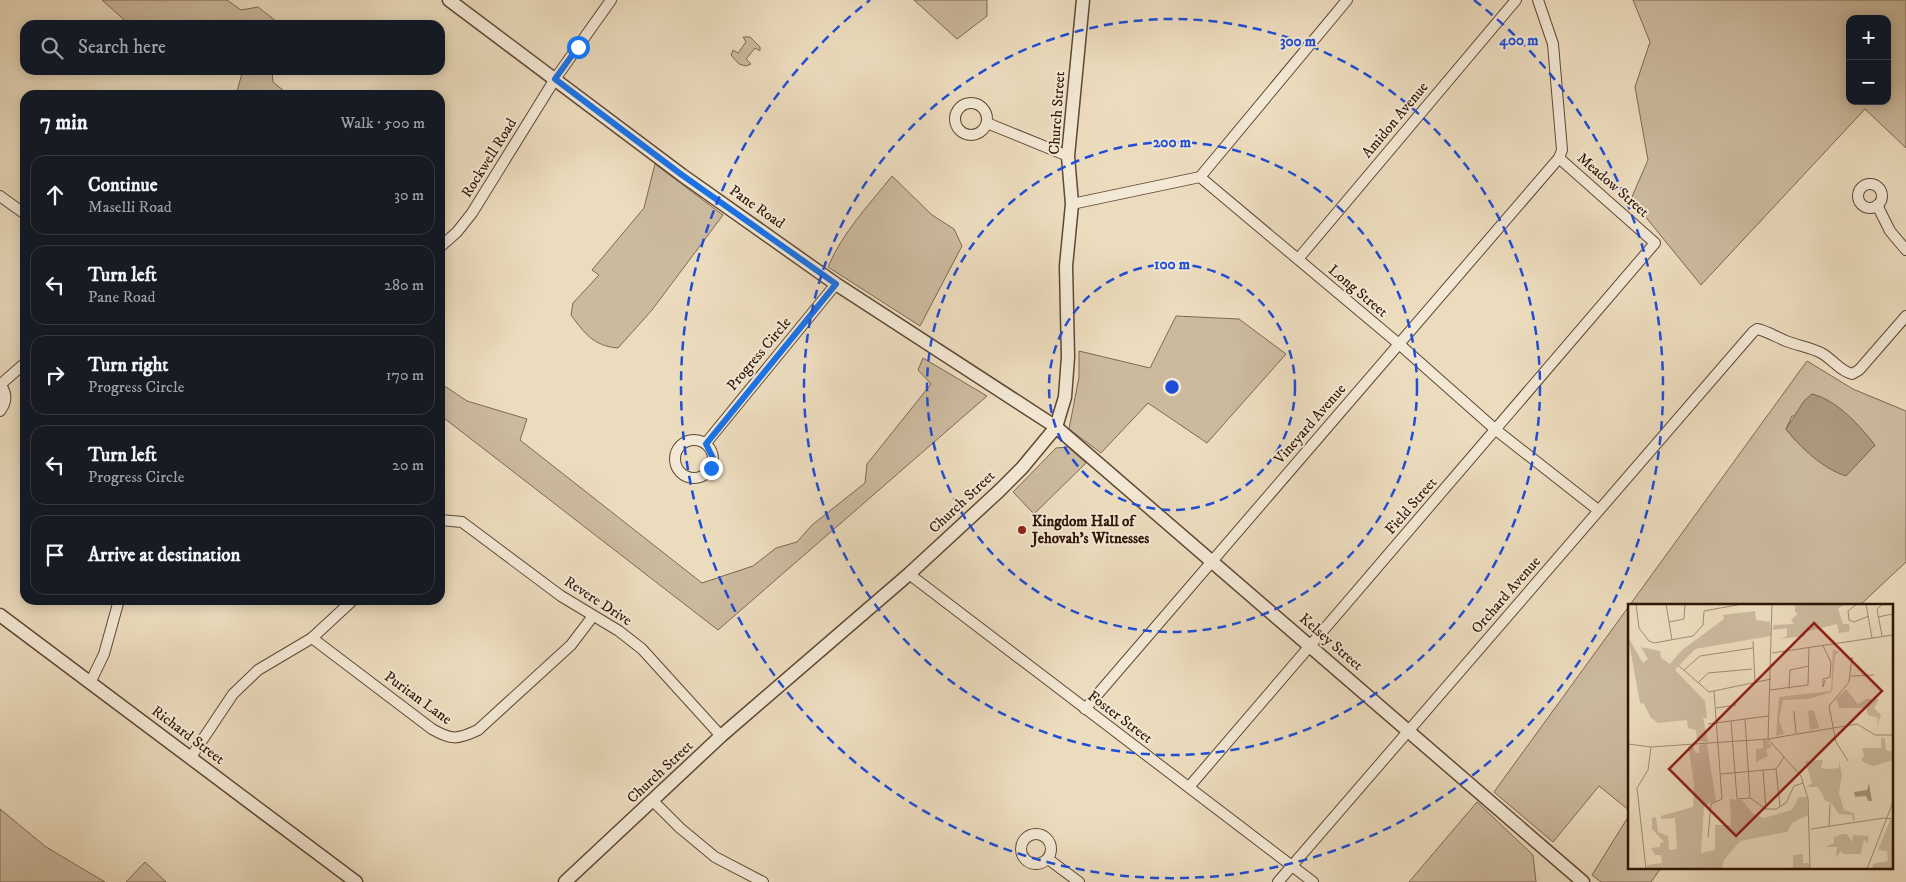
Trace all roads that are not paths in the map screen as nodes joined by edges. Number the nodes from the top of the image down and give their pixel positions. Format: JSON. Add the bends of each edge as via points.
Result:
{"nodes":[{"id":1,"x":450,"y":0,"type":"edge"},
{"id":2,"x":611,"y":0,"type":"edge"},
{"id":3,"x":1082,"y":0,"type":"edge"},
{"id":4,"x":1347,"y":0,"type":"edge"},
{"id":5,"x":1516,"y":0,"type":"edge"},
{"id":6,"x":1538,"y":0,"type":"edge"},
{"id":7,"x":555,"y":79,"type":"junction"},
{"id":8,"x":987,"y":123,"type":"dead end"},
{"id":9,"x":1068,"y":156,"type":"junction"},
{"id":10,"x":1559,"y":158,"type":"junction"},
{"id":11,"x":1200,"y":177,"type":"junction"},
{"id":12,"x":0,"y":196,"type":"edge"},
{"id":13,"x":1072,"y":204,"type":"junction"},
{"id":14,"x":1877,"y":205,"type":"dead end"},
{"id":15,"x":20,"y":210,"type":"edge"},
{"id":16,"x":445,"y":243,"type":"edge"},
{"id":17,"x":1655,"y":243,"type":"joint"},
{"id":18,"x":1906,"y":250,"type":"edge"},
{"id":19,"x":1298,"y":259,"type":"junction"},
{"id":20,"x":836,"y":284,"type":"junction"},
{"id":21,"x":1906,"y":316,"type":"edge"},
{"id":22,"x":1399,"y":344,"type":"junction"},
{"id":23,"x":20,"y":368,"type":"edge"},
{"id":24,"x":0,"y":384,"type":"edge"},
{"id":25,"x":0,"y":412,"type":"edge"},
{"id":26,"x":1056,"y":427,"type":"junction"},
{"id":27,"x":1496,"y":430,"type":"junction"},
{"id":28,"x":706,"y":444,"type":"dead end"},
{"id":29,"x":1598,"y":510,"type":"junction"},
{"id":30,"x":445,"y":520,"type":"edge"},
{"id":31,"x":1212,"y":560,"type":"junction"},
{"id":32,"x":908,"y":574,"type":"junction"},
{"id":33,"x":119,"y":605,"type":"edge"},
{"id":34,"x":348,"y":605,"type":"edge"},
{"id":35,"x":0,"y":615,"type":"edge"},
{"id":36,"x":593,"y":616,"type":"junction"},
{"id":37,"x":312,"y":638,"type":"junction"},
{"id":38,"x":1311,"y":646,"type":"junction"},
{"id":39,"x":91,"y":682,"type":"junction"},
{"id":40,"x":1085,"y":709,"type":"junction"},
{"id":41,"x":1408,"y":732,"type":"junction"},
{"id":42,"x":721,"y":736,"type":"junction"},
{"id":43,"x":191,"y":757,"type":"junction"},
{"id":44,"x":1188,"y":787,"type":"junction"},
{"id":45,"x":653,"y":801,"type":"junction"},
{"id":46,"x":1048,"y":859,"type":"dead end"},
{"id":47,"x":1293,"y":866,"type":"junction"},
{"id":48,"x":356,"y":882,"type":"edge"},
{"id":49,"x":565,"y":882,"type":"edge"},
{"id":50,"x":763,"y":882,"type":"edge"},
{"id":51,"x":1079,"y":882,"type":"edge"},
{"id":52,"x":1278,"y":882,"type":"edge"},
{"id":53,"x":1313,"y":882,"type":"edge"},
{"id":54,"x":1583,"y":882,"type":"edge"}],
"edges":[{"from":1,"to":7,"type":"street","name":"Pane Road"},
{"from":2,"to":7,"type":"street","name":"Rockwell Road"},
{"from":3,"to":9,"type":"street","name":"Church Street"},
{"from":4,"to":11,"type":"street"},
{"from":5,"to":19,"type":"street","name":"Amidon Avenue"},
{"from":6,"to":10,"type":"street","name":"Meadow Street","via":[[1553,44],[1562,150]]},
{"from":7,"to":16,"type":"street","name":"Rockwell Road","via":[[472,213]]},
{"from":7,"to":20,"type":"street","name":"Pane Road","via":[[682,175]]},
{"from":8,"to":9,"type":"street"},
{"from":9,"to":13,"type":"street","name":"Church Street"},
{"from":10,"to":17,"type":"street","name":"Meadow Street"},
{"from":10,"to":22,"type":"street","name":"Vineyard Avenue"},
{"from":11,"to":13,"type":"street"},
{"from":11,"to":19,"type":"street","name":"Long Street"},
{"from":12,"to":15,"type":"street"},
{"from":13,"to":26,"type":"street","name":"Church Street","via":[[1066,266],[1068,357],[1065,397]]},
{"from":14,"to":18,"type":"street","via":[[1890,231]]},
{"from":17,"to":27,"type":"street","name":"Field Street"},
{"from":19,"to":22,"type":"street","name":"Long Street"},
{"from":20,"to":26,"type":"street","name":"Pane Road"},
{"from":20,"to":28,"type":"street","name":"Progress Circle"},
{"from":21,"to":29,"type":"street","name":"Orchard Avenue","via":[[1852,374],[1822,354],[1757,329]]},
{"from":22,"to":27,"type":"street","name":"Long Street"},
{"from":22,"to":31,"type":"street","name":"Vineyard Avenue"},
{"from":23,"to":24,"type":"street"},
{"from":24,"to":25,"type":"street","via":[[6,398]]},
{"from":26,"to":31,"type":"street","name":"Kelsey Street"},
{"from":26,"to":32,"type":"street","name":"Church Street","via":[[999,491]]},
{"from":27,"to":29,"type":"street","name":"Long Street"},
{"from":27,"to":38,"type":"street","name":"Field Street"},
{"from":29,"to":41,"type":"street","name":"Orchard Avenue"},
{"from":30,"to":36,"type":"street","name":"Revere Drive","via":[[462,522]]},
{"from":31,"to":38,"type":"street","name":"Kelsey Street"},
{"from":31,"to":40,"type":"street","name":"Vineyard Avenue"},
{"from":32,"to":40,"type":"street","name":"Foster Street"},
{"from":32,"to":42,"type":"street","name":"Church Street"},
{"from":33,"to":39,"type":"street","via":[[104,654]]},
{"from":34,"to":37,"type":"street"},
{"from":35,"to":39,"type":"street","name":"Richard Street"},
{"from":36,"to":37,"type":"street","name":"Puritan Lane","via":[[571,645],[478,730],[464,737],[448,738],[432,729]]},
{"from":36,"to":42,"type":"street","name":"Revere Drive","via":[[642,649]]},
{"from":37,"to":43,"type":"street","via":[[258,670],[232,694]]},
{"from":38,"to":41,"type":"street","name":"Kelsey Street"},
{"from":38,"to":44,"type":"street","name":"Field Street"},
{"from":39,"to":43,"type":"street","name":"Richard Street"},
{"from":40,"to":44,"type":"street","name":"Foster Street"},
{"from":41,"to":47,"type":"street","name":"Orchard Avenue"},
{"from":41,"to":54,"type":"street","name":"Kelsey Street"},
{"from":42,"to":45,"type":"street","name":"Church Street"},
{"from":43,"to":48,"type":"street","name":"Richard Street"},
{"from":44,"to":47,"type":"street","name":"Foster Street"},
{"from":45,"to":49,"type":"street","name":"Church Street"},
{"from":45,"to":50,"type":"street","via":[[715,857]]},
{"from":46,"to":51,"type":"street"},
{"from":47,"to":52,"type":"street","name":"Orchard Avenue"},
{"from":47,"to":53,"type":"street","name":"Foster Street"}]}
